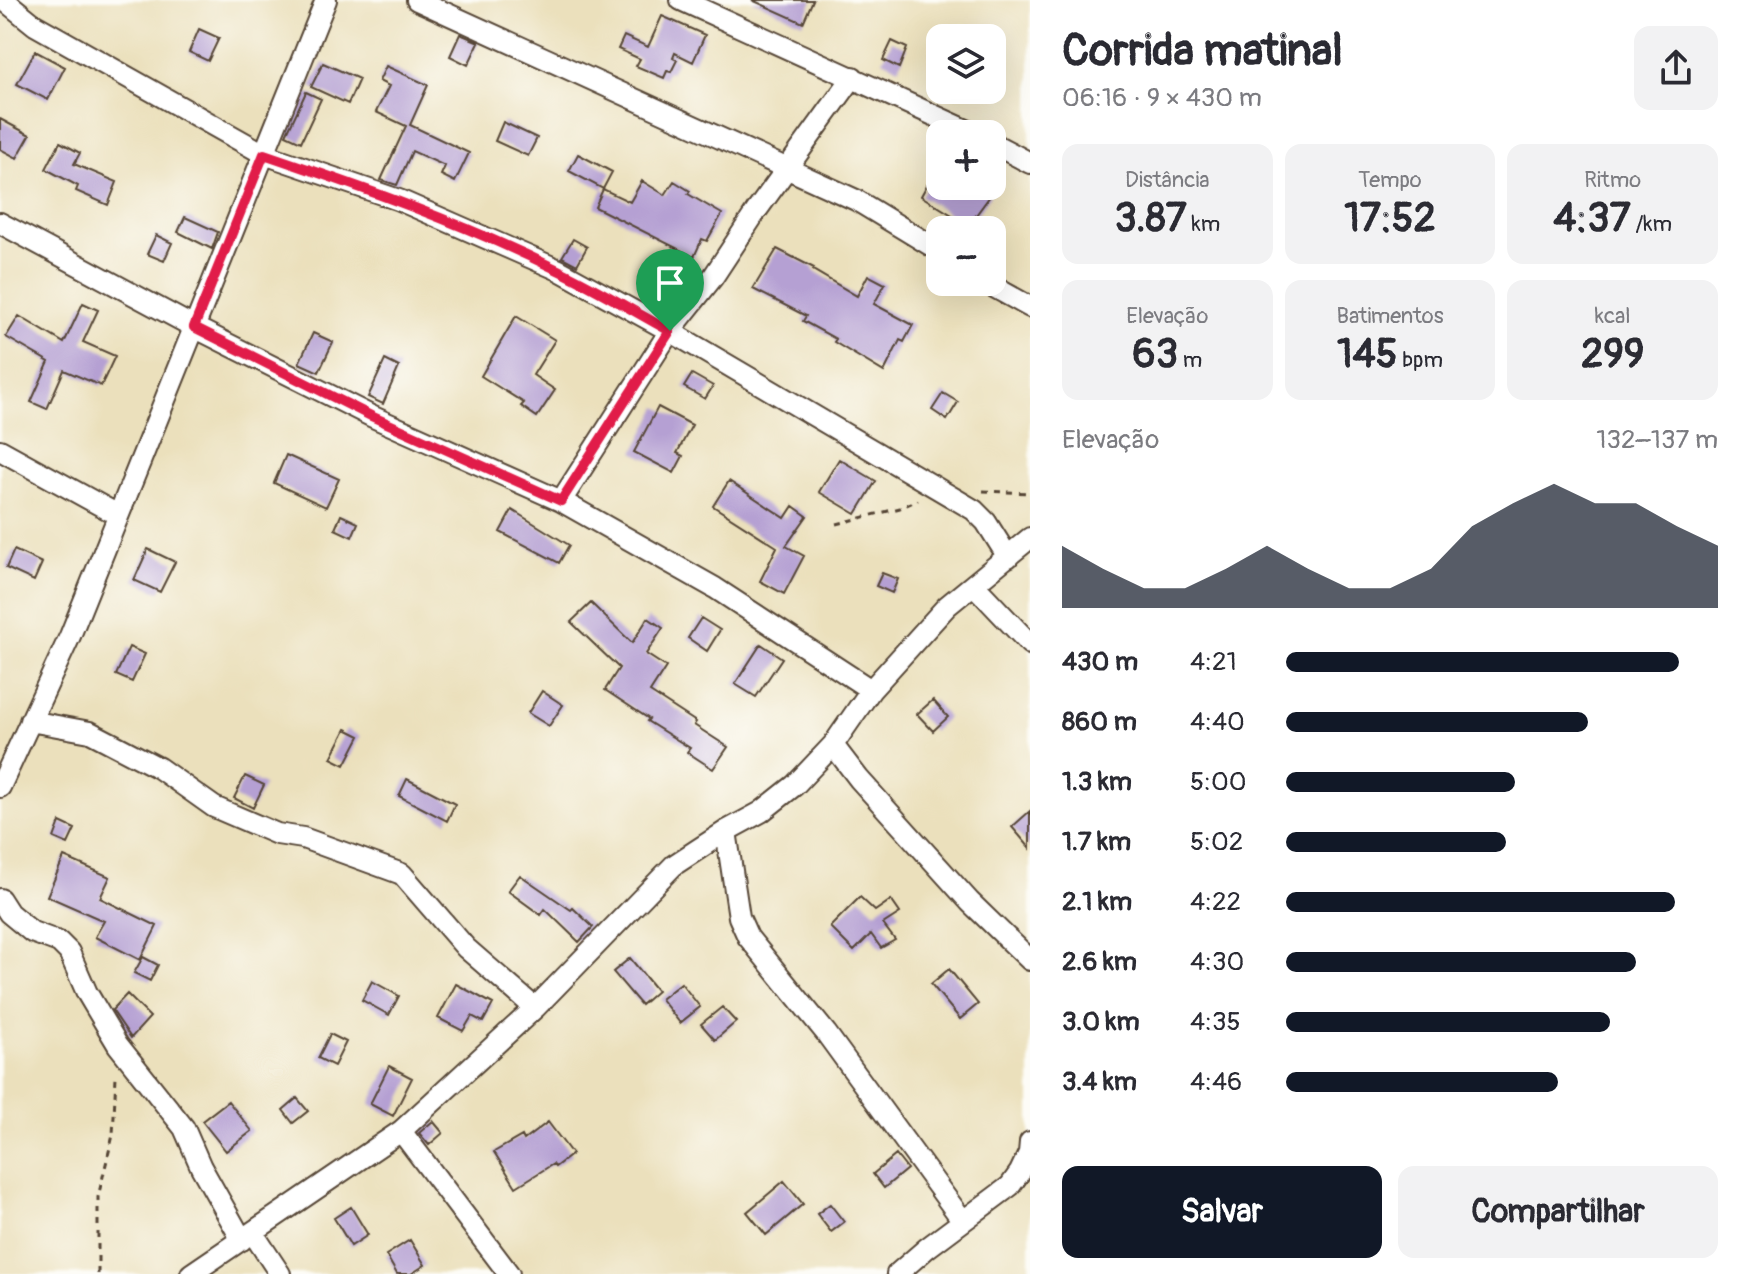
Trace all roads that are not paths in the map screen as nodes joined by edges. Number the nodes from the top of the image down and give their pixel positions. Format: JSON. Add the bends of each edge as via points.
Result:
{"nodes":[{"id":1,"x":4,"y":0,"type":"edge"},
{"id":2,"x":326,"y":0,"type":"edge"},
{"id":3,"x":417,"y":0,"type":"edge"},
{"id":4,"x":681,"y":0,"type":"edge"},
{"id":5,"x":853,"y":77,"type":"junction"},
{"id":6,"x":945,"y":120,"type":"edge"},
{"id":7,"x":1006,"y":150,"type":"edge"},
{"id":8,"x":264,"y":154,"type":"junction"},
{"id":9,"x":1030,"y":163,"type":"edge"},
{"id":10,"x":788,"y":167,"type":"junction"},
{"id":11,"x":0,"y":223,"type":"edge"},
{"id":12,"x":926,"y":242,"type":"edge"},
{"id":13,"x":1006,"y":294,"type":"edge"},
{"id":14,"x":1030,"y":307,"type":"edge"},
{"id":15,"x":194,"y":327,"type":"junction"},
{"id":16,"x":670,"y":331,"type":"junction"},
{"id":17,"x":0,"y":450,"type":"edge"},
{"id":18,"x":561,"y":501,"type":"junction"},
{"id":19,"x":118,"y":515,"type":"junction"},
{"id":20,"x":1030,"y":538,"type":"edge"},
{"id":21,"x":1008,"y":557,"type":"junction"},
{"id":22,"x":974,"y":585,"type":"junction"},
{"id":23,"x":1030,"y":644,"type":"edge"},
{"id":24,"x":871,"y":690,"type":"junction"},
{"id":25,"x":30,"y":721,"type":"junction"},
{"id":26,"x":833,"y":745,"type":"junction"},
{"id":27,"x":0,"y":787,"type":"edge"},
{"id":28,"x":726,"y":831,"type":"junction"},
{"id":29,"x":0,"y":899,"type":"edge"},
{"id":30,"x":1030,"y":960,"type":"edge"},
{"id":31,"x":535,"y":1008,"type":"junction"},
{"id":32,"x":401,"y":1131,"type":"junction"},
{"id":33,"x":1030,"y":1142,"type":"edge"},
{"id":34,"x":963,"y":1221,"type":"junction"},
{"id":35,"x":247,"y":1237,"type":"junction"},
{"id":36,"x":191,"y":1274,"type":"edge"},
{"id":37,"x":280,"y":1274,"type":"edge"},
{"id":38,"x":509,"y":1274,"type":"edge"},
{"id":39,"x":897,"y":1274,"type":"edge"}],
"edges":[{"from":1,"to":8,"type":"street","via":[[35,25]]},
{"from":2,"to":8,"type":"street"},
{"from":3,"to":10,"type":"street"},
{"from":4,"to":5,"type":"street"},
{"from":5,"to":6,"type":"street"},
{"from":5,"to":10,"type":"street"},
{"from":7,"to":9,"type":"street"},
{"from":8,"to":15,"type":"street"},
{"from":8,"to":16,"type":"street","via":[[477,233],[559,270]]},
{"from":10,"to":12,"type":"street"},
{"from":10,"to":16,"type":"street"},
{"from":11,"to":15,"type":"street"},
{"from":13,"to":14,"type":"street"},
{"from":15,"to":18,"type":"street","via":[[371,416]]},
{"from":15,"to":19,"type":"street"},
{"from":16,"to":18,"type":"street"},
{"from":16,"to":21,"type":"street","via":[[974,510]]},
{"from":17,"to":19,"type":"street"},
{"from":18,"to":24,"type":"street","via":[[715,588]]},
{"from":19,"to":25,"type":"street"},
{"from":20,"to":21,"type":"street"},
{"from":21,"to":22,"type":"street"},
{"from":22,"to":23,"type":"street"},
{"from":22,"to":24,"type":"street","via":[[947,606]]},
{"from":24,"to":26,"type":"street"},
{"from":25,"to":27,"type":"street"},
{"from":25,"to":31,"type":"street","via":[[90,732],[159,768],[214,807],[277,834],[303,838],[402,874],[466,948]]},
{"from":26,"to":28,"type":"street","via":[[795,785]]},
{"from":26,"to":30,"type":"street","via":[[970,902]]},
{"from":28,"to":31,"type":"street","via":[[674,865]]},
{"from":28,"to":34,"type":"street","via":[[739,917],[748,937],[826,1033]]},
{"from":29,"to":35,"type":"street","via":[[32,932],[59,942],[69,952],[118,1045],[184,1128],[201,1167]]},
{"from":31,"to":32,"type":"street"},
{"from":32,"to":35,"type":"street"},
{"from":32,"to":38,"type":"street"},
{"from":33,"to":34,"type":"street","via":[[1010,1186]]},
{"from":34,"to":39,"type":"street"},
{"from":35,"to":36,"type":"street"},
{"from":35,"to":37,"type":"street"}]}
